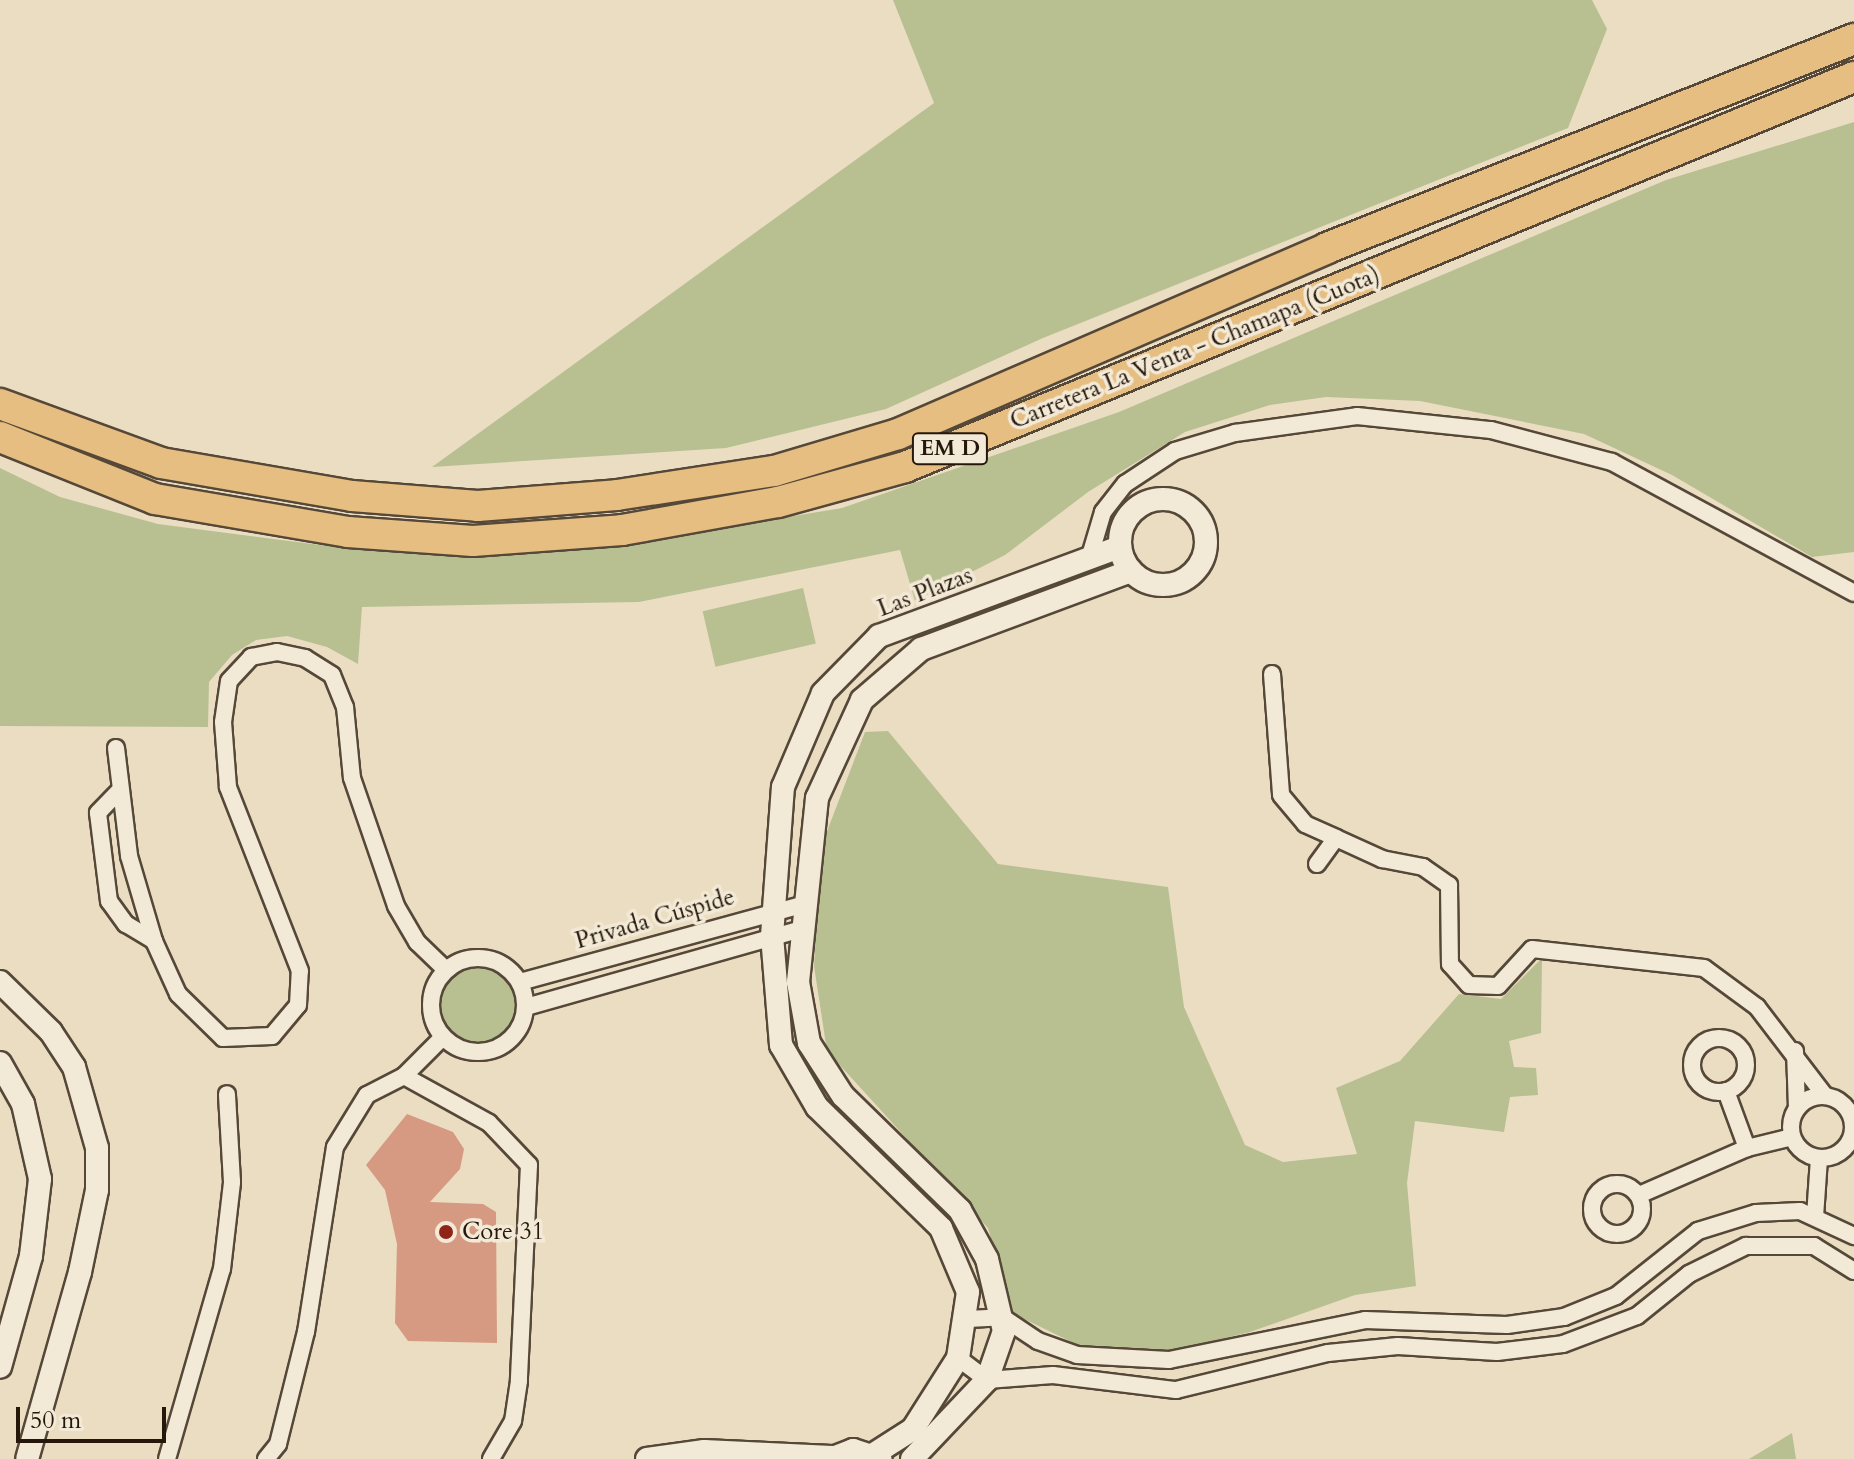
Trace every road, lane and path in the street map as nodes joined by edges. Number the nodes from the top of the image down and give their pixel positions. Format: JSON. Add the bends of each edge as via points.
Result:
{"nodes":[{"id":1,"x":1854,"y":19,"type":"edge"},
{"id":2,"x":1854,"y":39,"type":"edge"},
{"id":3,"x":1854,"y":77,"type":"edge"},
{"id":4,"x":1702,"y":97,"type":"junction"},
{"id":5,"x":0,"y":404,"type":"edge"},
{"id":6,"x":0,"y":437,"type":"edge"},
{"id":7,"x":1120,"y":547,"type":"junction"},
{"id":8,"x":1089,"y":559,"type":"junction"},
{"id":9,"x":1131,"y":571,"type":"junction"},
{"id":10,"x":1854,"y":593,"type":"edge"},
{"id":11,"x":1272,"y":674,"type":"dead end"},
{"id":12,"x":116,"y":748,"type":"dead end"},
{"id":13,"x":118,"y":792,"type":"junction"},
{"id":14,"x":1336,"y":838,"type":"junction"},
{"id":15,"x":1317,"y":864,"type":"dead end"},
{"id":16,"x":802,"y":905,"type":"junction"},
{"id":17,"x":773,"y":911,"type":"junction"},
{"id":18,"x":801,"y":929,"type":"junction"},
{"id":19,"x":772,"y":936,"type":"junction"},
{"id":20,"x":154,"y":941,"type":"junction"},
{"id":21,"x":446,"y":970,"type":"junction"},
{"id":22,"x":0,"y":982,"type":"edge"},
{"id":23,"x":520,"y":982,"type":"junction"},
{"id":24,"x":526,"y":1007,"type":"junction"},
{"id":25,"x":443,"y":1037,"type":"junction"},
{"id":26,"x":1795,"y":1050,"type":"junction"},
{"id":27,"x":0,"y":1063,"type":"edge"},
{"id":28,"x":404,"y":1076,"type":"junction"},
{"id":29,"x":1726,"y":1091,"type":"dead end"},
{"id":30,"x":227,"y":1094,"type":"dead end"},
{"id":31,"x":1825,"y":1096,"type":"junction"},
{"id":32,"x":1797,"y":1107,"type":"junction"},
{"id":33,"x":1792,"y":1137,"type":"junction"},
{"id":34,"x":1747,"y":1148,"type":"junction"},
{"id":35,"x":1850,"y":1152,"type":"edge"},
{"id":36,"x":1819,"y":1159,"type":"junction"},
{"id":37,"x":1639,"y":1195,"type":"dead end"},
{"id":38,"x":1815,"y":1217,"type":"junction"},
{"id":39,"x":1854,"y":1236,"type":"edge"},
{"id":40,"x":1854,"y":1271,"type":"edge"},
{"id":41,"x":1002,"y":1317,"type":"junction"},
{"id":42,"x":968,"y":1319,"type":"junction"},
{"id":43,"x":958,"y":1358,"type":"junction"},
{"id":44,"x":0,"y":1367,"type":"edge"},
{"id":45,"x":987,"y":1380,"type":"junction"},
{"id":46,"x":878,"y":1457,"type":"edge"},
{"id":47,"x":831,"y":1458,"type":"edge"},
{"id":48,"x":27,"y":1459,"type":"edge"},
{"id":49,"x":167,"y":1459,"type":"edge"},
{"id":50,"x":266,"y":1459,"type":"edge"},
{"id":51,"x":491,"y":1459,"type":"edge"},
{"id":52,"x":647,"y":1459,"type":"edge"},
{"id":53,"x":912,"y":1459,"type":"edge"}],
"edges":[{"from":1,"to":4,"type":"highway"},
{"from":2,"to":4,"type":"highway","name":"Carretera La Venta - Chamapa (Cuota)","number":"EM D"},
{"from":3,"to":6,"type":"highway","name":"Carretera La Venta - Chamapa (Cuota)","number":"EM D","via":[[905,467],[778,502],[622,530],[488,540],[348,532],[155,499]]},
{"from":4,"to":5,"type":"highway","name":"Carretera La Venta - Chamapa (Cuota)","number":"EM D","via":[[1327,248],[898,434],[774,471],[617,495],[478,506],[352,496],[161,463]]},
{"from":7,"to":8,"type":"street","name":"Las Plazas"},
{"from":7,"to":9,"type":"street"},
{"from":7,"to":9,"type":"street","via":[[1125,520],[1141,504],[1176,501],[1199,518],[1203,559],[1184,580],[1156,584]]},
{"from":8,"to":10,"type":"street","via":[[1103,512],[1125,484],[1175,451],[1235,433],[1357,416],[1491,430],[1612,462]]},
{"from":8,"to":17,"type":"street","name":"Las Plazas","via":[[879,636],[849,661],[823,693],[795,749],[776,828]]},
{"from":9,"to":16,"type":"street","name":"Las Plazas","via":[[921,649],[862,700],[817,798]]},
{"from":11,"to":14,"type":"street","via":[[1281,795],[1305,824]]},
{"from":12,"to":13,"type":"street"},
{"from":13,"to":20,"type":"street"},
{"from":13,"to":20,"type":"street","via":[[98,813],[109,901],[126,924]]},
{"from":14,"to":15,"type":"street"},
{"from":14,"to":26,"type":"street","via":[[1382,859],[1423,867],[1449,885],[1450,964],[1469,985],[1498,986],[1532,949],[1704,968],[1757,1007]]},
{"from":16,"to":17,"type":"street","name":"Privada Cúspide"},
{"from":16,"to":18,"type":"street","name":"Las Plazas"},
{"from":17,"to":19,"type":"street","name":"Las Plazas"},
{"from":17,"to":23,"type":"street","name":"Privada Cúspide"},
{"from":18,"to":19,"type":"street","name":"Privada Cúspide"},
{"from":18,"to":41,"type":"street","name":"Las Plazas","via":[[798,982],[809,1043],[843,1096],[960,1210],[987,1259]]},
{"from":19,"to":24,"type":"street","name":"Privada Cúspide"},
{"from":19,"to":42,"type":"street","name":"Las Plazas","via":[[775,1013],[794,1075],[827,1118],[941,1228],[962,1270]]},
{"from":20,"to":21,"type":"street","via":[[189,1009],[223,1038],[272,1036],[298,1005],[295,949],[258,869],[223,754],[229,681],[251,657],[277,652],[305,658],[332,675],[345,707],[352,778],[392,893],[417,942]]},
{"from":21,"to":23,"type":"street","via":[[486,958]]},
{"from":21,"to":25,"type":"street","via":[[432,996]]},
{"from":22,"to":48,"type":"street","via":[[51,1032],[74,1067],[97,1148],[97,1190],[80,1272]]},
{"from":23,"to":24,"type":"street"},
{"from":24,"to":25,"type":"street","via":[[515,1036],[487,1052],[456,1048]]},
{"from":25,"to":28,"type":"street"},
{"from":26,"to":31,"type":"street"},
{"from":26,"to":32,"type":"street"},
{"from":27,"to":44,"type":"street","via":[[23,1104],[40,1179],[31,1256]]},
{"from":28,"to":50,"type":"street","via":[[367,1095],[335,1147],[306,1332],[278,1444]]},
{"from":28,"to":51,"type":"street","via":[[489,1123],[529,1165],[519,1381],[513,1421]]},
{"from":29,"to":34,"type":"street"},
{"from":30,"to":49,"type":"street","via":[[232,1182],[222,1269]]},
{"from":31,"to":32,"type":"street"},
{"from":31,"to":35,"type":"street","via":[[1843,1104],[1852,1120]]},
{"from":32,"to":33,"type":"street"},
{"from":33,"to":34,"type":"street"},
{"from":33,"to":36,"type":"street","via":[[1802,1152]]},
{"from":34,"to":37,"type":"street"},
{"from":35,"to":36,"type":"street"},
{"from":36,"to":38,"type":"street"},
{"from":38,"to":39,"type":"street"},
{"from":38,"to":41,"type":"street","via":[[1800,1211],[1756,1213],[1698,1231],[1616,1296],[1564,1317],[1507,1325],[1365,1320],[1225,1351],[1132,1361],[1077,1355],[1038,1341]]},
{"from":40,"to":45,"type":"street","via":[[1814,1246],[1746,1246],[1689,1274],[1637,1316],[1563,1344],[1497,1352],[1398,1346],[1328,1353],[1176,1390],[1053,1375]]},
{"from":41,"to":42,"type":"street"},
{"from":41,"to":45,"type":"street","name":"Las Plazas","via":[[1002,1349]]},
{"from":42,"to":43,"type":"street"},
{"from":43,"to":45,"type":"street"},
{"from":43,"to":46,"type":"street","via":[[913,1429]]},
{"from":45,"to":53,"type":"street"},
{"from":46,"to":47,"type":"street","via":[[853,1450]]},
{"from":47,"to":52,"type":"street","via":[[704,1451]]}]}
